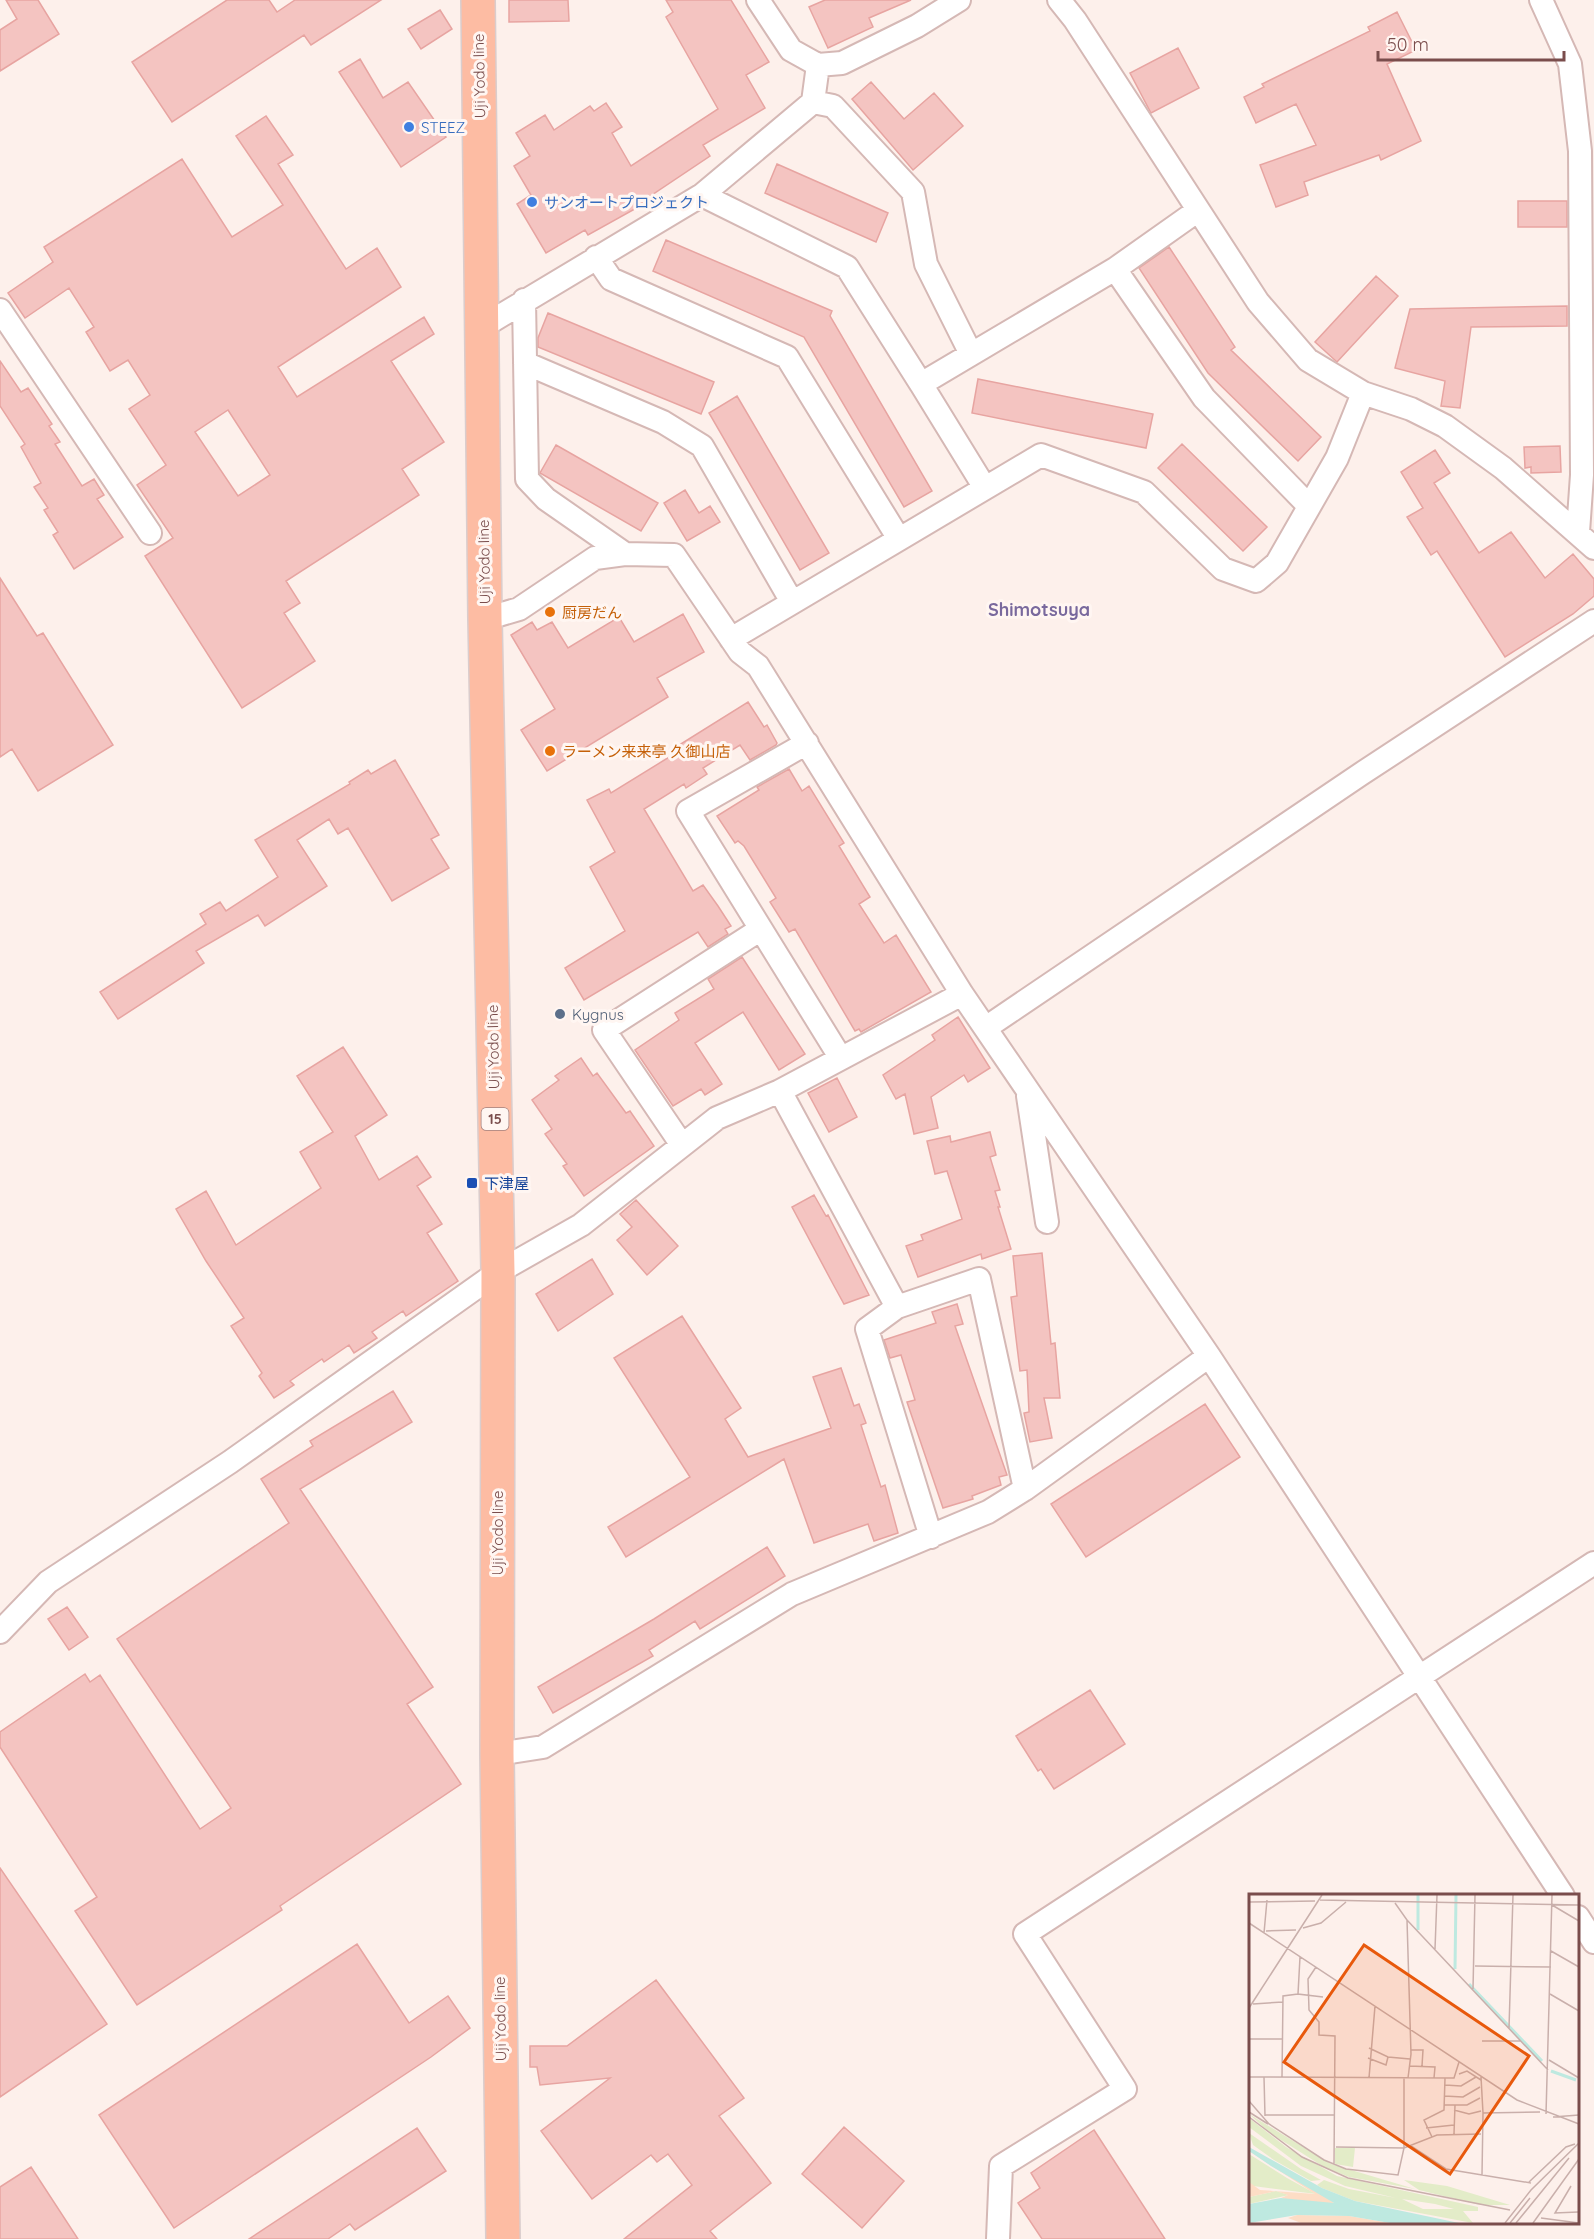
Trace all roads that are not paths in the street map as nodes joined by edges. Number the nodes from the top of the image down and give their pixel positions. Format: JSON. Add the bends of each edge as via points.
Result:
{"nodes":[{"id":1,"x":478,"y":0,"type":"edge"},
{"id":2,"x":758,"y":0,"type":"edge"},
{"id":3,"x":959,"y":0,"type":"edge"},
{"id":4,"x":1059,"y":0,"type":"edge"},
{"id":5,"x":1541,"y":0,"type":"edge"},
{"id":6,"x":818,"y":65,"type":"junction"},
{"id":7,"x":813,"y":102,"type":"junction"},
{"id":8,"x":702,"y":195,"type":"junction"},
{"id":9,"x":1197,"y":211,"type":"junction"},
{"id":10,"x":596,"y":257,"type":"junction"},
{"id":11,"x":1115,"y":269,"type":"junction"},
{"id":12,"x":524,"y":300,"type":"junction"},
{"id":13,"x":0,"y":310,"type":"edge"},
{"id":14,"x":482,"y":327,"type":"junction"},
{"id":15,"x":971,"y":354,"type":"junction"},
{"id":16,"x":525,"y":363,"type":"junction"},
{"id":17,"x":921,"y":384,"type":"junction"},
{"id":18,"x":1363,"y":393,"type":"junction"},
{"id":19,"x":985,"y":488,"type":"junction"},
{"id":20,"x":1309,"y":506,"type":"junction"},
{"id":21,"x":1578,"y":532,"type":"junction"},
{"id":22,"x":150,"y":533,"type":"dead end"},
{"id":23,"x":899,"y":539,"type":"junction"},
{"id":24,"x":1594,"y":549,"type":"edge"},
{"id":25,"x":625,"y":554,"type":"junction"},
{"id":26,"x":792,"y":602,"type":"junction"},
{"id":27,"x":485,"y":619,"type":"junction"},
{"id":28,"x":1594,"y":621,"type":"edge"},
{"id":29,"x":731,"y":639,"type":"junction"},
{"id":30,"x":807,"y":743,"type":"junction"},
{"id":31,"x":761,"y":929,"type":"junction"},
{"id":32,"x":962,"y":994,"type":"junction"},
{"id":33,"x":987,"y":1027,"type":"junction"},
{"id":34,"x":840,"y":1057,"type":"junction"},
{"id":35,"x":1026,"y":1088,"type":"junction"},
{"id":36,"x":780,"y":1091,"type":"junction"},
{"id":37,"x":682,"y":1145,"type":"junction"},
{"id":38,"x":1047,"y":1222,"type":"dead end"},
{"id":39,"x":498,"y":1272,"type":"junction"},
{"id":40,"x":897,"y":1307,"type":"junction"},
{"id":41,"x":1209,"y":1356,"type":"junction"},
{"id":42,"x":1025,"y":1489,"type":"junction"},
{"id":43,"x":931,"y":1537,"type":"junction"},
{"id":44,"x":1594,"y":1563,"type":"edge"},
{"id":45,"x":0,"y":1632,"type":"edge"},
{"id":46,"x":1420,"y":1677,"type":"junction"},
{"id":47,"x":497,"y":1754,"type":"junction"},
{"id":48,"x":1562,"y":1894,"type":"edge"},
{"id":49,"x":1579,"y":1919,"type":"edge"},
{"id":50,"x":1594,"y":1942,"type":"edge"},
{"id":51,"x":503,"y":2239,"type":"edge"},
{"id":52,"x":998,"y":2239,"type":"edge"}],
"edges":[{"from":1,"to":14,"type":"main road","name":"Uji Yodo line","number":"15"},
{"from":2,"to":6,"type":"street","via":[[791,50]]},
{"from":3,"to":6,"type":"street","via":[[842,63]]},
{"from":4,"to":9,"type":"street"},
{"from":5,"to":21,"type":"street","via":[[1570,64],[1580,151],[1582,475]]},
{"from":6,"to":7,"type":"street"},
{"from":7,"to":8,"type":"street"},
{"from":7,"to":15,"type":"street","via":[[833,106],[913,192],[926,264]]},
{"from":8,"to":10,"type":"street"},
{"from":8,"to":17,"type":"street","via":[[847,267]]},
{"from":9,"to":11,"type":"street"},
{"from":9,"to":18,"type":"street","via":[[1258,302],[1308,360]]},
{"from":10,"to":12,"type":"street"},
{"from":10,"to":23,"type":"street","via":[[610,279],[787,357]]},
{"from":11,"to":15,"type":"street"},
{"from":11,"to":20,"type":"street","via":[[1204,398]]},
{"from":12,"to":14,"type":"street"},
{"from":12,"to":16,"type":"street"},
{"from":13,"to":22,"type":"street"},
{"from":14,"to":27,"type":"main road","name":"Uji Yodo line","number":"15"},
{"from":15,"to":17,"type":"street"},
{"from":16,"to":25,"type":"street","via":[[527,479],[546,499]]},
{"from":16,"to":26,"type":"street","via":[[663,422],[702,446]]},
{"from":17,"to":19,"type":"street"},
{"from":18,"to":20,"type":"street","via":[[1337,458]]},
{"from":18,"to":21,"type":"street","via":[[1411,409],[1445,426],[1503,468]]},
{"from":19,"to":20,"type":"street","via":[[1041,455],[1144,492],[1223,569],[1256,581],[1277,562]]},
{"from":19,"to":23,"type":"street"},
{"from":21,"to":24,"type":"street"},
{"from":23,"to":26,"type":"street"},
{"from":25,"to":27,"type":"street","via":[[594,558],[519,609]]},
{"from":25,"to":29,"type":"street","via":[[674,555]]},
{"from":26,"to":29,"type":"street"},
{"from":27,"to":39,"type":"main road","name":"Uji Yodo line","number":"15"},
{"from":28,"to":33,"type":"street"},
{"from":29,"to":30,"type":"street","via":[[758,666]]},
{"from":30,"to":31,"type":"street","via":[[688,811]]},
{"from":30,"to":32,"type":"street"},
{"from":31,"to":34,"type":"street"},
{"from":31,"to":37,"type":"street","via":[[604,1030]]},
{"from":32,"to":33,"type":"street"},
{"from":32,"to":34,"type":"street"},
{"from":33,"to":35,"type":"street"},
{"from":34,"to":36,"type":"street"},
{"from":35,"to":38,"type":"street"},
{"from":35,"to":41,"type":"street"},
{"from":36,"to":37,"type":"street","via":[[717,1118]]},
{"from":36,"to":40,"type":"street"},
{"from":37,"to":39,"type":"street","via":[[581,1225]]},
{"from":39,"to":45,"type":"street","via":[[230,1462],[48,1582]]},
{"from":39,"to":47,"type":"main road","name":"Uji Yodo line","number":"15"},
{"from":40,"to":42,"type":"street","via":[[979,1279]]},
{"from":40,"to":43,"type":"street","via":[[867,1329]]},
{"from":41,"to":42,"type":"street"},
{"from":41,"to":46,"type":"street"},
{"from":42,"to":43,"type":"street","via":[[988,1512]]},
{"from":43,"to":47,"type":"street","via":[[792,1594],[543,1747]]},
{"from":44,"to":46,"type":"street"},
{"from":46,"to":48,"type":"street"},
{"from":46,"to":52,"type":"street","via":[[1025,1934],[1125,2089],[1001,2166]]},
{"from":47,"to":51,"type":"main road","name":"Uji Yodo line","number":"15"},
{"from":49,"to":50,"type":"street"}]}
